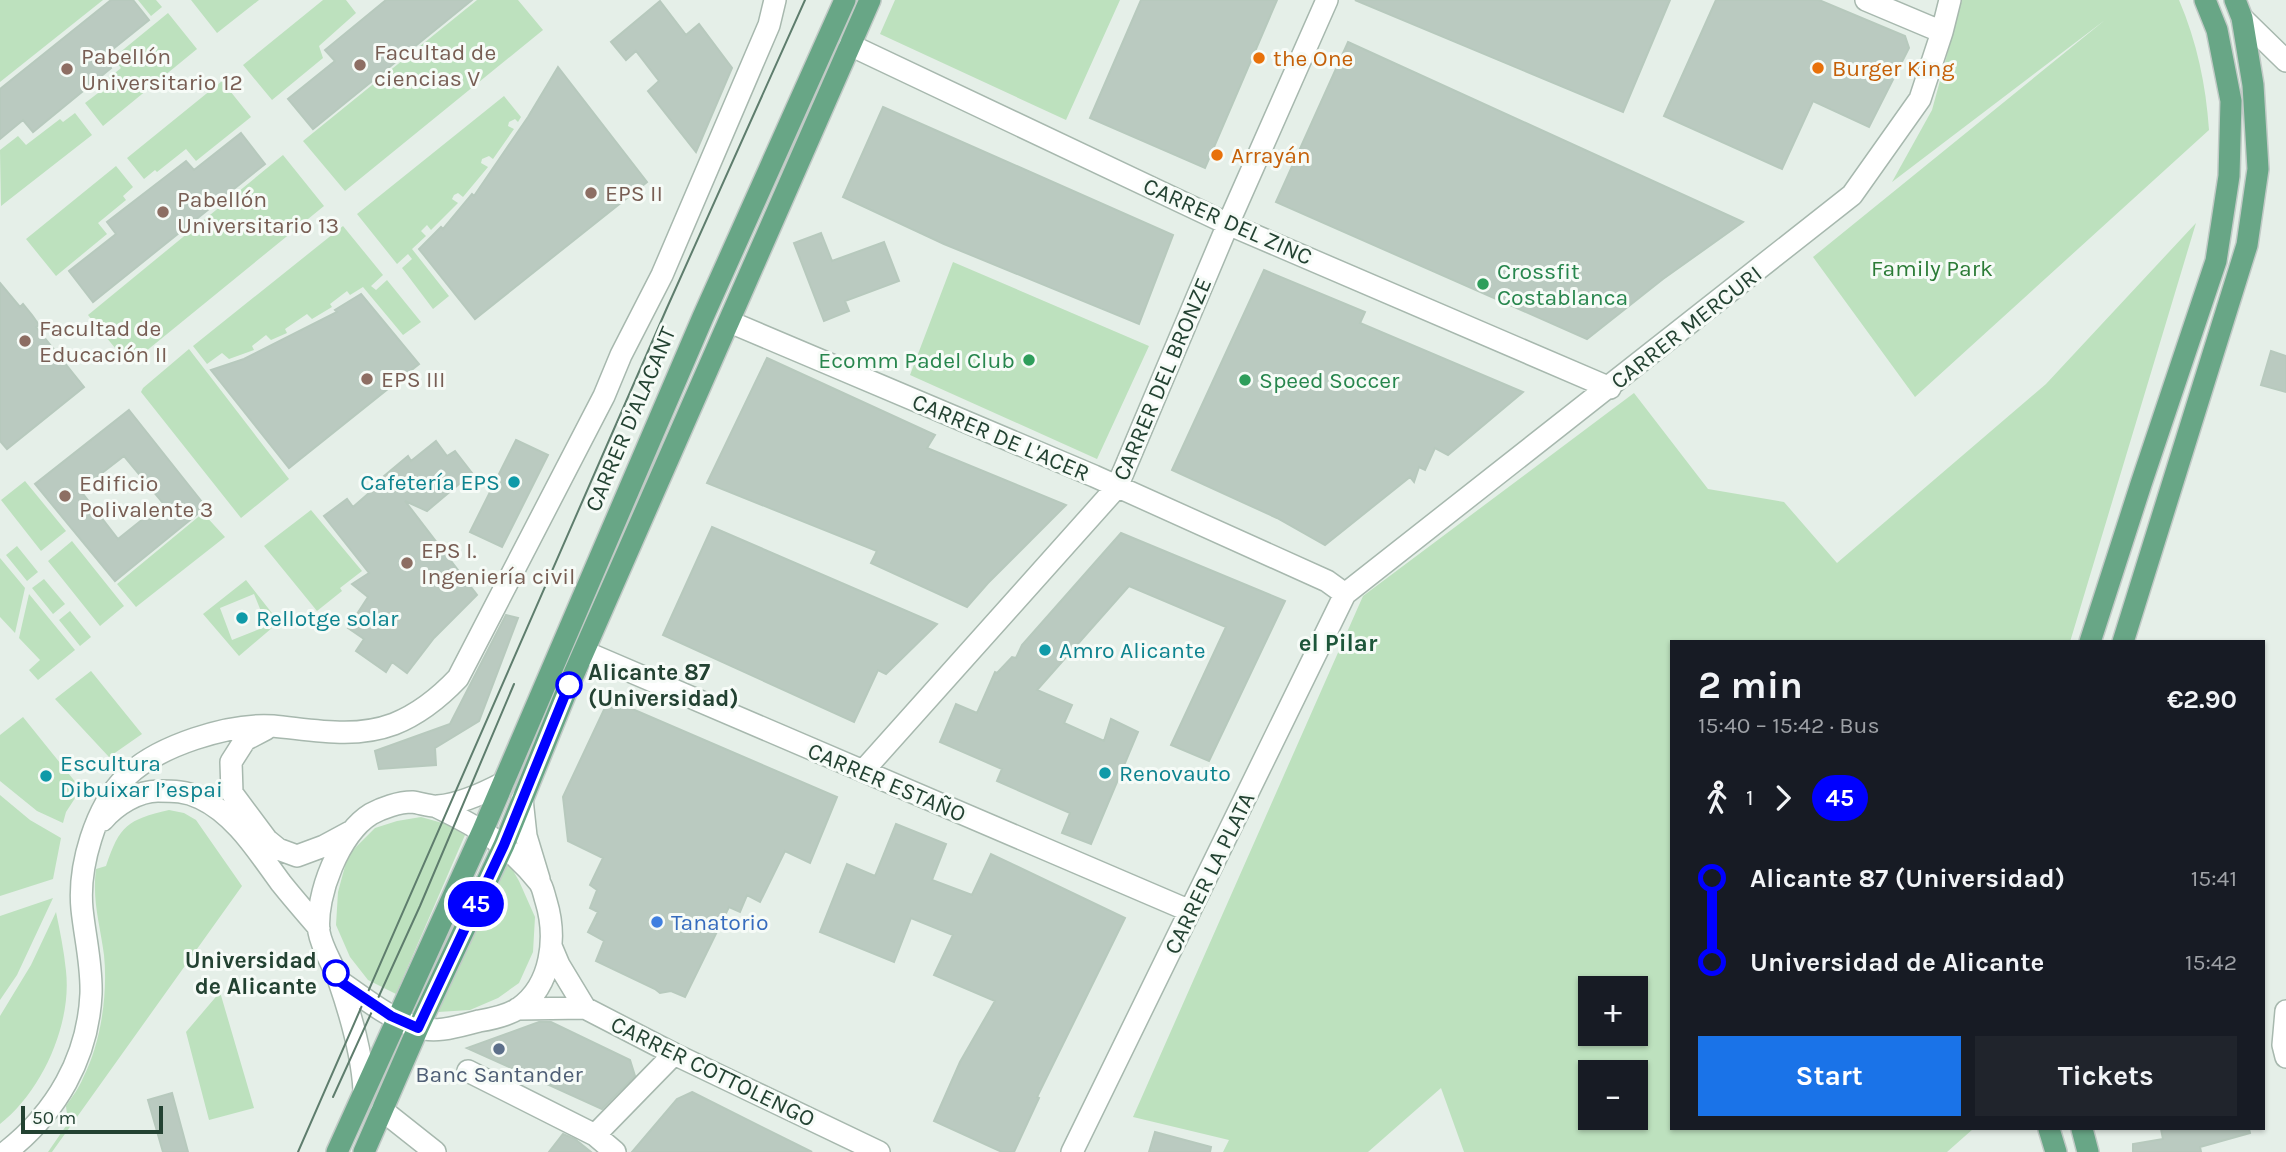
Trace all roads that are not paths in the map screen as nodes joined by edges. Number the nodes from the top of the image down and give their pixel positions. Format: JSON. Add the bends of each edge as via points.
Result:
{"nodes":[{"id":1,"x":775,"y":0,"type":"edge"},
{"id":2,"x":845,"y":0,"type":"edge"},
{"id":3,"x":870,"y":0,"type":"edge"},
{"id":4,"x":1327,"y":0,"type":"edge"},
{"id":5,"x":1866,"y":0,"type":"edge"},
{"id":6,"x":1950,"y":0,"type":"edge"},
{"id":7,"x":2205,"y":0,"type":"edge"},
{"id":8,"x":2239,"y":9,"type":"edge"},
{"id":9,"x":1942,"y":32,"type":"junction"},
{"id":10,"x":850,"y":45,"type":"junction"},
{"id":11,"x":2286,"y":61,"type":"edge"},
{"id":12,"x":1228,"y":224,"type":"junction"},
{"id":13,"x":730,"y":322,"type":"junction"},
{"id":14,"x":1609,"y":388,"type":"junction"},
{"id":15,"x":1117,"y":487,"type":"junction"},
{"id":16,"x":1345,"y":594,"type":"junction"},
{"id":17,"x":2092,"y":640,"type":"edge"},
{"id":18,"x":2124,"y":640,"type":"edge"},
{"id":19,"x":585,"y":652,"type":"junction"},
{"id":20,"x":273,"y":726,"type":"junction"},
{"id":21,"x":863,"y":771,"type":"junction"},
{"id":22,"x":503,"y":783,"type":"junction"},
{"id":23,"x":522,"y":799,"type":"junction"},
{"id":24,"x":437,"y":807,"type":"junction"},
{"id":25,"x":483,"y":830,"type":"junction"},
{"id":26,"x":350,"y":832,"type":"junction"},
{"id":27,"x":93,"y":833,"type":"junction"},
{"id":28,"x":504,"y":845,"type":"junction"},
{"id":29,"x":541,"y":884,"type":"junction"},
{"id":30,"x":1191,"y":911,"type":"junction"},
{"id":31,"x":319,"y":928,"type":"junction"},
{"id":32,"x":551,"y":945,"type":"junction"},
{"id":33,"x":339,"y":981,"type":"junction"},
{"id":34,"x":585,"y":1008,"type":"junction"},
{"id":35,"x":517,"y":1009,"type":"junction"},
{"id":36,"x":2286,"y":1011,"type":"edge"},
{"id":37,"x":397,"y":1018,"type":"junction"},
{"id":38,"x":418,"y":1028,"type":"junction"},
{"id":39,"x":674,"y":1054,"type":"junction"},
{"id":40,"x":2286,"y":1057,"type":"edge"},
{"id":41,"x":468,"y":1071,"type":"dead end"},
{"id":42,"x":364,"y":1090,"type":"junction"},
{"id":43,"x":382,"y":1110,"type":"junction"},
{"id":44,"x":2049,"y":1130,"type":"edge"},
{"id":45,"x":2082,"y":1130,"type":"edge"},
{"id":46,"x":595,"y":1135,"type":"junction"},
{"id":47,"x":6,"y":1152,"type":"edge"},
{"id":48,"x":337,"y":1152,"type":"edge"},
{"id":49,"x":364,"y":1152,"type":"edge"},
{"id":50,"x":435,"y":1152,"type":"edge"},
{"id":51,"x":615,"y":1152,"type":"edge"},
{"id":52,"x":879,"y":1152,"type":"edge"},
{"id":53,"x":1072,"y":1152,"type":"edge"},
{"id":54,"x":2056,"y":1152,"type":"edge"},
{"id":55,"x":2088,"y":1152,"type":"edge"}],
"edges":[{"from":1,"to":20,"type":"street","via":[[769,25],[662,275],[458,678],[441,696],[394,724],[345,732]]},
{"from":2,"to":22,"type":"main road","name":"CARRER D'ALACANT","via":[[702,317]]},
{"from":3,"to":10,"type":"main road"},
{"from":4,"to":12,"type":"street","name":"CARRER DEL BRONZE"},
{"from":5,"to":9,"type":"street"},
{"from":6,"to":9,"type":"street","name":"CARRER MERCURI"},
{"from":7,"to":17,"type":"main road","via":[[2217,30],[2231,101],[2229,176],[2216,261]]},
{"from":8,"to":11,"type":"street"},
{"from":8,"to":18,"type":"main road","via":[[2253,85],[2259,169],[2247,245]]},
{"from":9,"to":14,"type":"street","name":"CARRER MERCURI","via":[[1920,99],[1853,195]]},
{"from":10,"to":12,"type":"street","name":"CARRER DEL ZINC"},
{"from":10,"to":13,"type":"main road"},
{"from":12,"to":14,"type":"street","name":"CARRER DEL ZINC"},
{"from":12,"to":15,"type":"street","name":"CARRER DEL BRONZE"},
{"from":13,"to":15,"type":"street","name":"CARRER DE L'ACER"},
{"from":13,"to":19,"type":"main road"},
{"from":14,"to":16,"type":"street","name":"CARRER MERCURI"},
{"from":15,"to":16,"type":"street","name":"CARRER DE L'ACER","via":[[1327,581]]},
{"from":15,"to":21,"type":"street","name":"CARRER DEL BRONZE"},
{"from":16,"to":30,"type":"street","name":"CARRER LA PLATA"},
{"from":19,"to":21,"type":"street","name":"CARRER ESTAÑO"},
{"from":19,"to":23,"type":"main road"},
{"from":20,"to":26,"type":"street","via":[[245,740],[231,762],[230,781],[237,803],[267,840],[297,856]]},
{"from":20,"to":27,"type":"street","via":[[211,735],[145,762],[114,791]]},
{"from":21,"to":30,"type":"street","name":"CARRER ESTAÑO"},
{"from":22,"to":24,"type":"street"},
{"from":22,"to":25,"type":"main road","name":"CARRER D'ALACANT"},
{"from":23,"to":28,"type":"main road"},
{"from":23,"to":29,"type":"street"},
{"from":24,"to":25,"type":"street"},
{"from":24,"to":26,"type":"street","via":[[411,802],[393,806],[371,815]]},
{"from":25,"to":28,"type":"street"},
{"from":25,"to":37,"type":"main road","name":"CARRER D'ALACANT"},
{"from":26,"to":31,"type":"street","via":[[323,891]]},
{"from":27,"to":31,"type":"street","via":[[109,813],[138,795],[180,791],[201,798],[225,813],[250,840]]},
{"from":27,"to":47,"type":"street","via":[[82,880],[91,992],[88,1024],[73,1072],[52,1107]]},
{"from":28,"to":29,"type":"street"},
{"from":28,"to":38,"type":"main road"},
{"from":29,"to":32,"type":"street","via":[[551,918]]},
{"from":30,"to":53,"type":"street","name":"CARRER LA PLATA"},
{"from":31,"to":33,"type":"street"},
{"from":32,"to":34,"type":"street"},
{"from":32,"to":35,"type":"street","via":[[542,980]]},
{"from":33,"to":37,"type":"street"},
{"from":33,"to":42,"type":"street","via":[[363,1062]]},
{"from":34,"to":35,"type":"street"},
{"from":34,"to":39,"type":"street","name":"CARRER COTTOLENGO"},
{"from":35,"to":38,"type":"street","via":[[445,1029]]},
{"from":36,"to":40,"type":"street"},
{"from":37,"to":38,"type":"street"},
{"from":37,"to":42,"type":"main road","name":"CARRER D'ALACANT"},
{"from":38,"to":43,"type":"main road"},
{"from":39,"to":46,"type":"street"},
{"from":39,"to":52,"type":"street","name":"CARRER COTTOLENGO"},
{"from":41,"to":46,"type":"street"},
{"from":42,"to":48,"type":"main road"},
{"from":43,"to":49,"type":"main road"},
{"from":43,"to":50,"type":"street"},
{"from":44,"to":54,"type":"main road"},
{"from":45,"to":55,"type":"main road"},
{"from":46,"to":51,"type":"street"}]}
